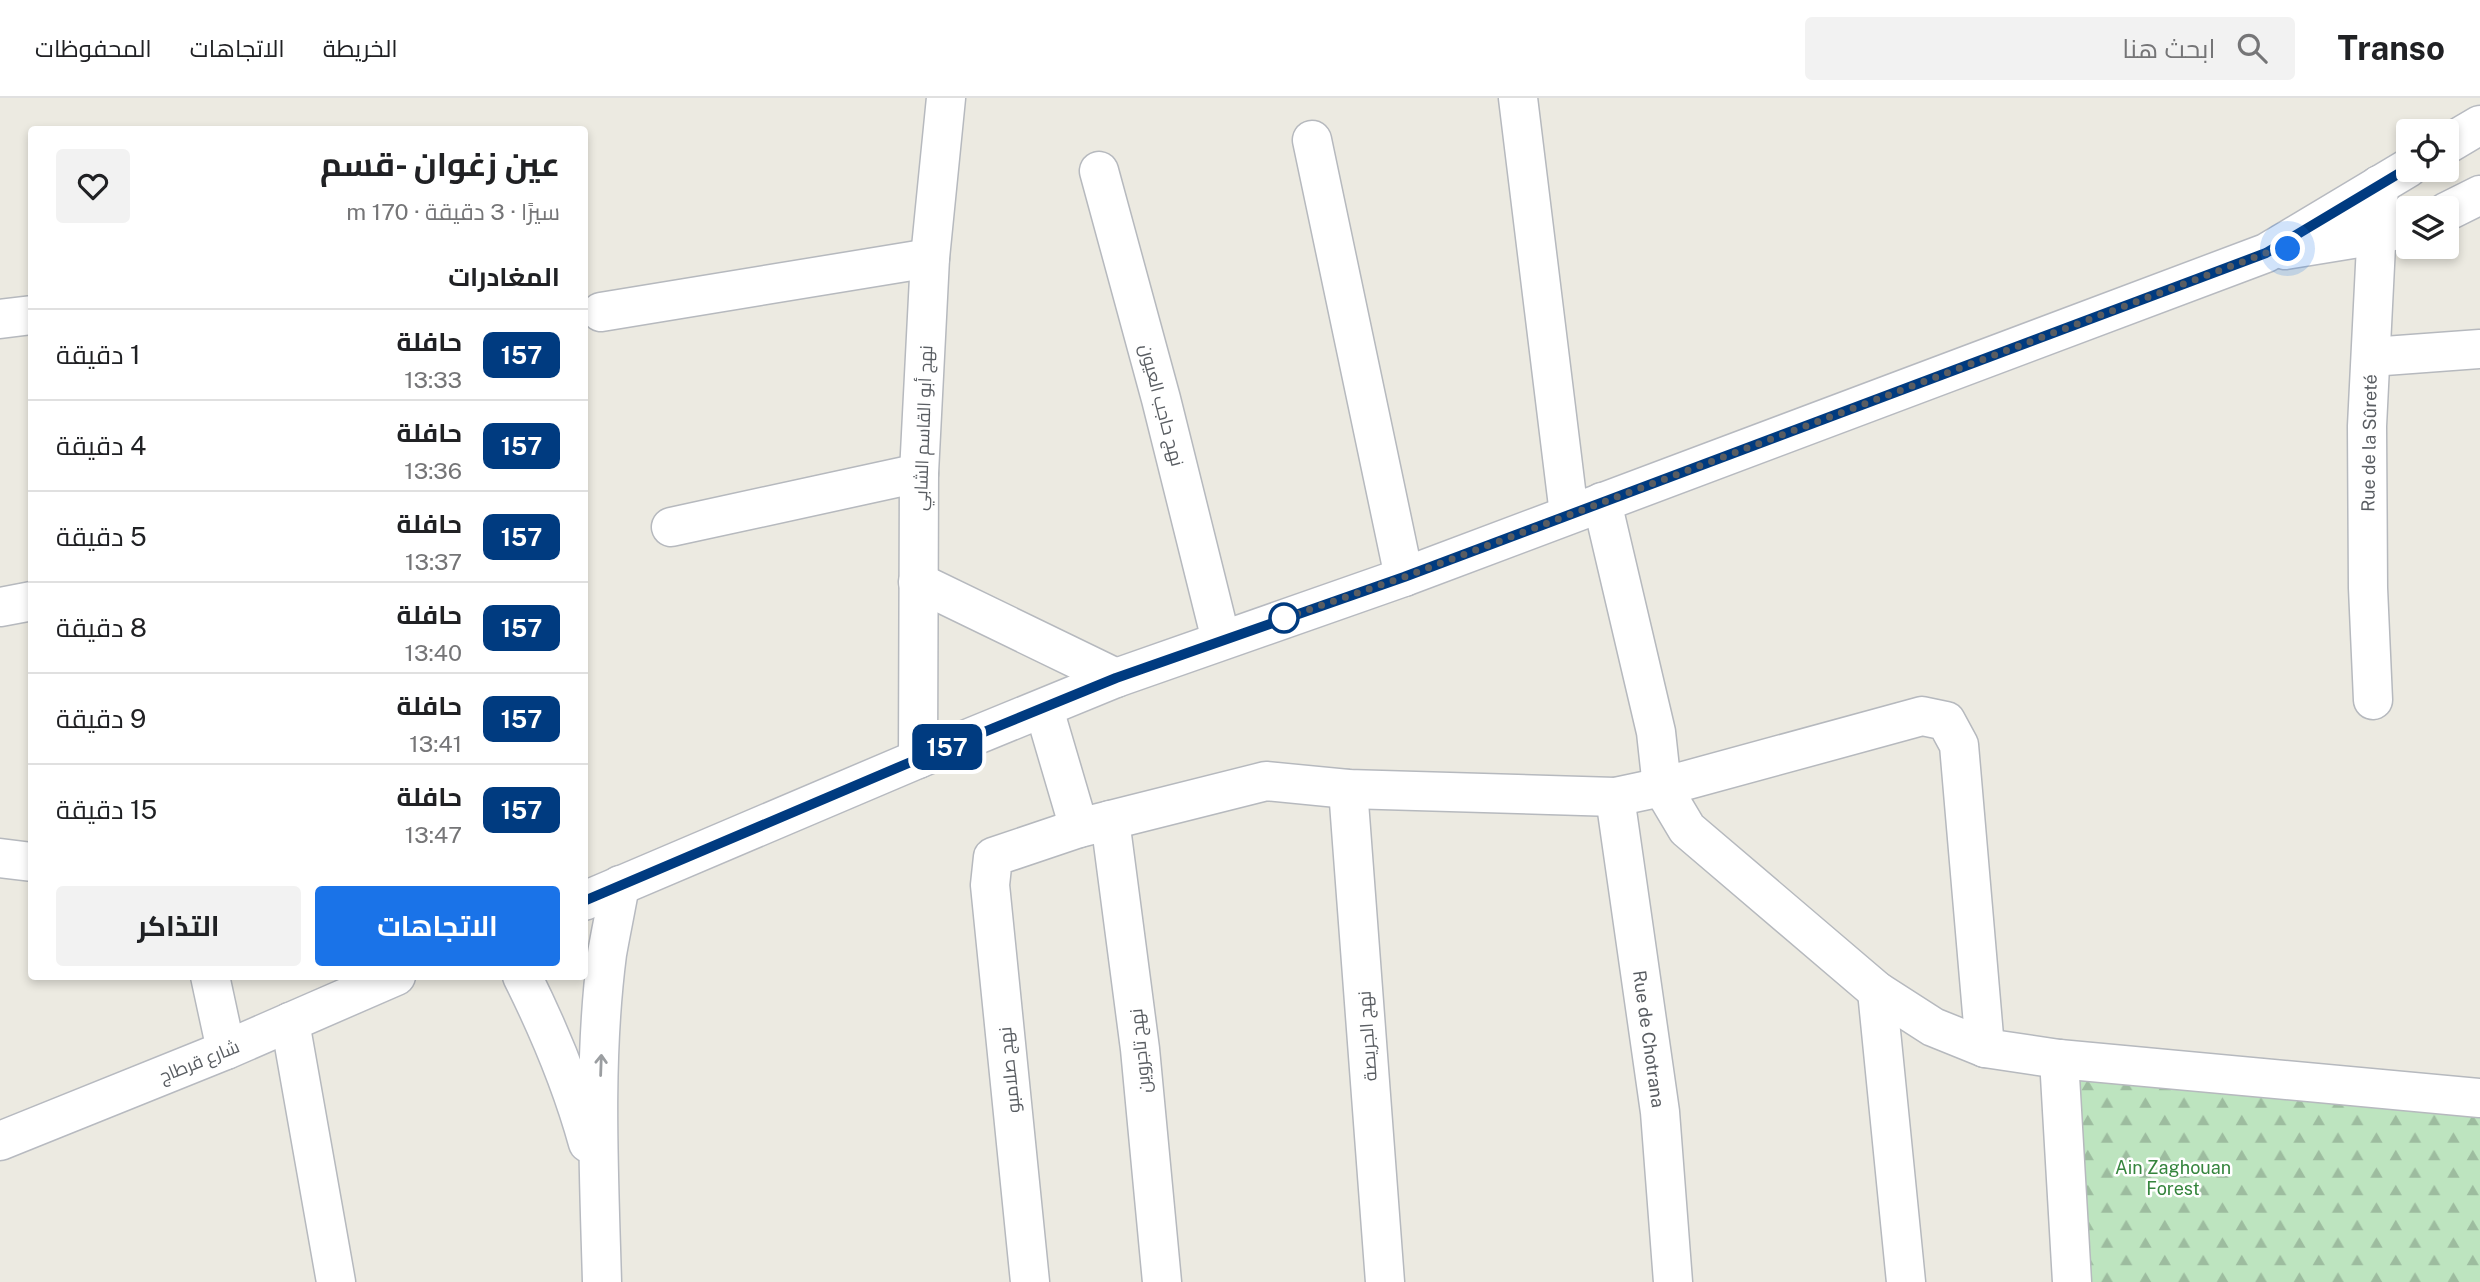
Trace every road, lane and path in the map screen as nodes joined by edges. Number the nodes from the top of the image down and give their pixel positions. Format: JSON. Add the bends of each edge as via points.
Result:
{"nodes":[{"id":1,"x":946,"y":98,"type":"edge"},
{"id":2,"x":1518,"y":98,"type":"edge"},
{"id":3,"x":2480,"y":125,"type":"edge"},
{"id":4,"x":2459,"y":137,"type":"edge"},
{"id":5,"x":1312,"y":140,"type":"dead end"},
{"id":6,"x":1099,"y":171,"type":"dead end"},
{"id":7,"x":2393,"y":176,"type":"edge"},
{"id":8,"x":2480,"y":195,"type":"edge"},
{"id":9,"x":2459,"y":206,"type":"edge"},
{"id":10,"x":2392,"y":231,"type":"edge"},
{"id":11,"x":2266,"y":253,"type":"junction"},
{"id":12,"x":930,"y":258,"type":"junction"},
{"id":13,"x":601,"y":312,"type":"dead end"},
{"id":14,"x":28,"y":316,"type":"edge"},
{"id":15,"x":0,"y":319,"type":"edge"},
{"id":16,"x":2480,"y":349,"type":"edge"},
{"id":17,"x":2371,"y":357,"type":"junction"},
{"id":18,"x":919,"y":473,"type":"junction"},
{"id":19,"x":1586,"y":508,"type":"junction"},
{"id":20,"x":671,"y":527,"type":"dead end"},
{"id":21,"x":1404,"y":577,"type":"junction"},
{"id":22,"x":918,"y":582,"type":"junction"},
{"id":23,"x":28,"y":602,"type":"edge"},
{"id":24,"x":0,"y":607,"type":"edge"},
{"id":25,"x":1221,"y":640,"type":"junction"},
{"id":26,"x":1116,"y":678,"type":"junction"},
{"id":27,"x":2373,"y":700,"type":"dead end"},
{"id":28,"x":1044,"y":709,"type":"junction"},
{"id":29,"x":918,"y":759,"type":"junction"},
{"id":30,"x":1662,"y":787,"type":"junction"},
{"id":31,"x":1348,"y":789,"type":"junction"},
{"id":32,"x":1615,"y":797,"type":"junction"},
{"id":33,"x":1095,"y":824,"type":"junction"},
{"id":34,"x":0,"y":858,"type":"edge"},
{"id":35,"x":28,"y":862,"type":"edge"},
{"id":36,"x":620,"y":885,"type":"junction"},
{"id":37,"x":588,"y":899,"type":"edge"},
{"id":38,"x":211,"y":980,"type":"edge"},
{"id":39,"x":387,"y":980,"type":"edge"},
{"id":40,"x":524,"y":980,"type":"edge"},
{"id":41,"x":1877,"y":991,"type":"junction"},
{"id":42,"x":290,"y":1022,"type":"junction"},
{"id":43,"x":1985,"y":1048,"type":"junction"},
{"id":44,"x":226,"y":1050,"type":"junction"},
{"id":45,"x":2059,"y":1059,"type":"junction"},
{"id":46,"x":2480,"y":1098,"type":"edge"},
{"id":47,"x":0,"y":1141,"type":"edge"},
{"id":48,"x":599,"y":1182,"type":"junction"},
{"id":49,"x":336,"y":1282,"type":"edge"},
{"id":50,"x":602,"y":1282,"type":"edge"},
{"id":51,"x":1030,"y":1282,"type":"edge"},
{"id":52,"x":1163,"y":1282,"type":"edge"},
{"id":53,"x":1385,"y":1282,"type":"edge"},
{"id":54,"x":1673,"y":1282,"type":"edge"},
{"id":55,"x":1906,"y":1282,"type":"edge"},
{"id":56,"x":2072,"y":1282,"type":"edge"}],
"edges":[{"from":1,"to":12,"type":"street","name":"نهج أبو القاسم الشابي"},
{"from":2,"to":19,"type":"street"},
{"from":3,"to":4,"type":"street"},
{"from":5,"to":21,"type":"street"},
{"from":6,"to":25,"type":"street","name":"نهج حاجب العيون"},
{"from":7,"to":10,"type":"street","name":"Rue de la Sûreté"},
{"from":7,"to":11,"type":"street"},
{"from":8,"to":9,"type":"street"},
{"from":10,"to":11,"type":"street"},
{"from":10,"to":17,"type":"street","name":"Rue de la Sûreté"},
{"from":11,"to":19,"type":"street"},
{"from":12,"to":13,"type":"street"},
{"from":12,"to":18,"type":"street","name":"نهج أبو القاسم الشابي"},
{"from":14,"to":15,"type":"street"},
{"from":16,"to":17,"type":"street"},
{"from":17,"to":27,"type":"street","name":"Rue de la Sûreté","via":[[2367,510]]},
{"from":18,"to":20,"type":"street"},
{"from":18,"to":22,"type":"street","name":"نهج أبو القاسم الشابي"},
{"from":19,"to":21,"type":"street"},
{"from":19,"to":30,"type":"street","via":[[1656,732]]},
{"from":21,"to":25,"type":"street"},
{"from":22,"to":26,"type":"street"},
{"from":22,"to":29,"type":"street","name":"نهج أبو القاسم الشابي"},
{"from":23,"to":24,"type":"street"},
{"from":25,"to":26,"type":"street"},
{"from":26,"to":28,"type":"street"},
{"from":28,"to":29,"type":"street"},
{"from":28,"to":33,"type":"street","name":"نهج تاجروين"},
{"from":29,"to":36,"type":"street"},
{"from":30,"to":32,"type":"street"},
{"from":30,"to":41,"type":"street","via":[[1687,829]]},
{"from":30,"to":43,"type":"street","via":[[1922,716],[1946,722],[1959,745]]},
{"from":31,"to":32,"type":"street"},
{"from":31,"to":33,"type":"street","via":[[1266,781]]},
{"from":31,"to":53,"type":"street","name":"نهج الجريصة"},
{"from":32,"to":54,"type":"street","name":"Rue de Chotrana","via":[[1660,1112]]},
{"from":33,"to":51,"type":"street","name":"نهج صلامبو","via":[[993,857],[990,885]]},
{"from":33,"to":52,"type":"street","name":"نهج تاجروين","via":[[1140,1049]]},
{"from":34,"to":35,"type":"street"},
{"from":36,"to":37,"type":"street"},
{"from":48,"to":36,"type":"street","one_way":true,"via":[[602,1012]]},
{"from":38,"to":44,"type":"street"},
{"from":39,"to":42,"type":"street","name":"شارع قرطاج"},
{"from":40,"to":48,"type":"street","via":[[575,1096]]},
{"from":41,"to":43,"type":"street","via":[[1933,1027]]},
{"from":41,"to":55,"type":"street"},
{"from":42,"to":44,"type":"street","name":"شارع قرطاج"},
{"from":42,"to":49,"type":"street"},
{"from":43,"to":45,"type":"street"},
{"from":44,"to":47,"type":"street","name":"شارع قرطاج"},
{"from":45,"to":46,"type":"street"},
{"from":45,"to":56,"type":"street"},
{"from":48,"to":50,"type":"street"}]}
